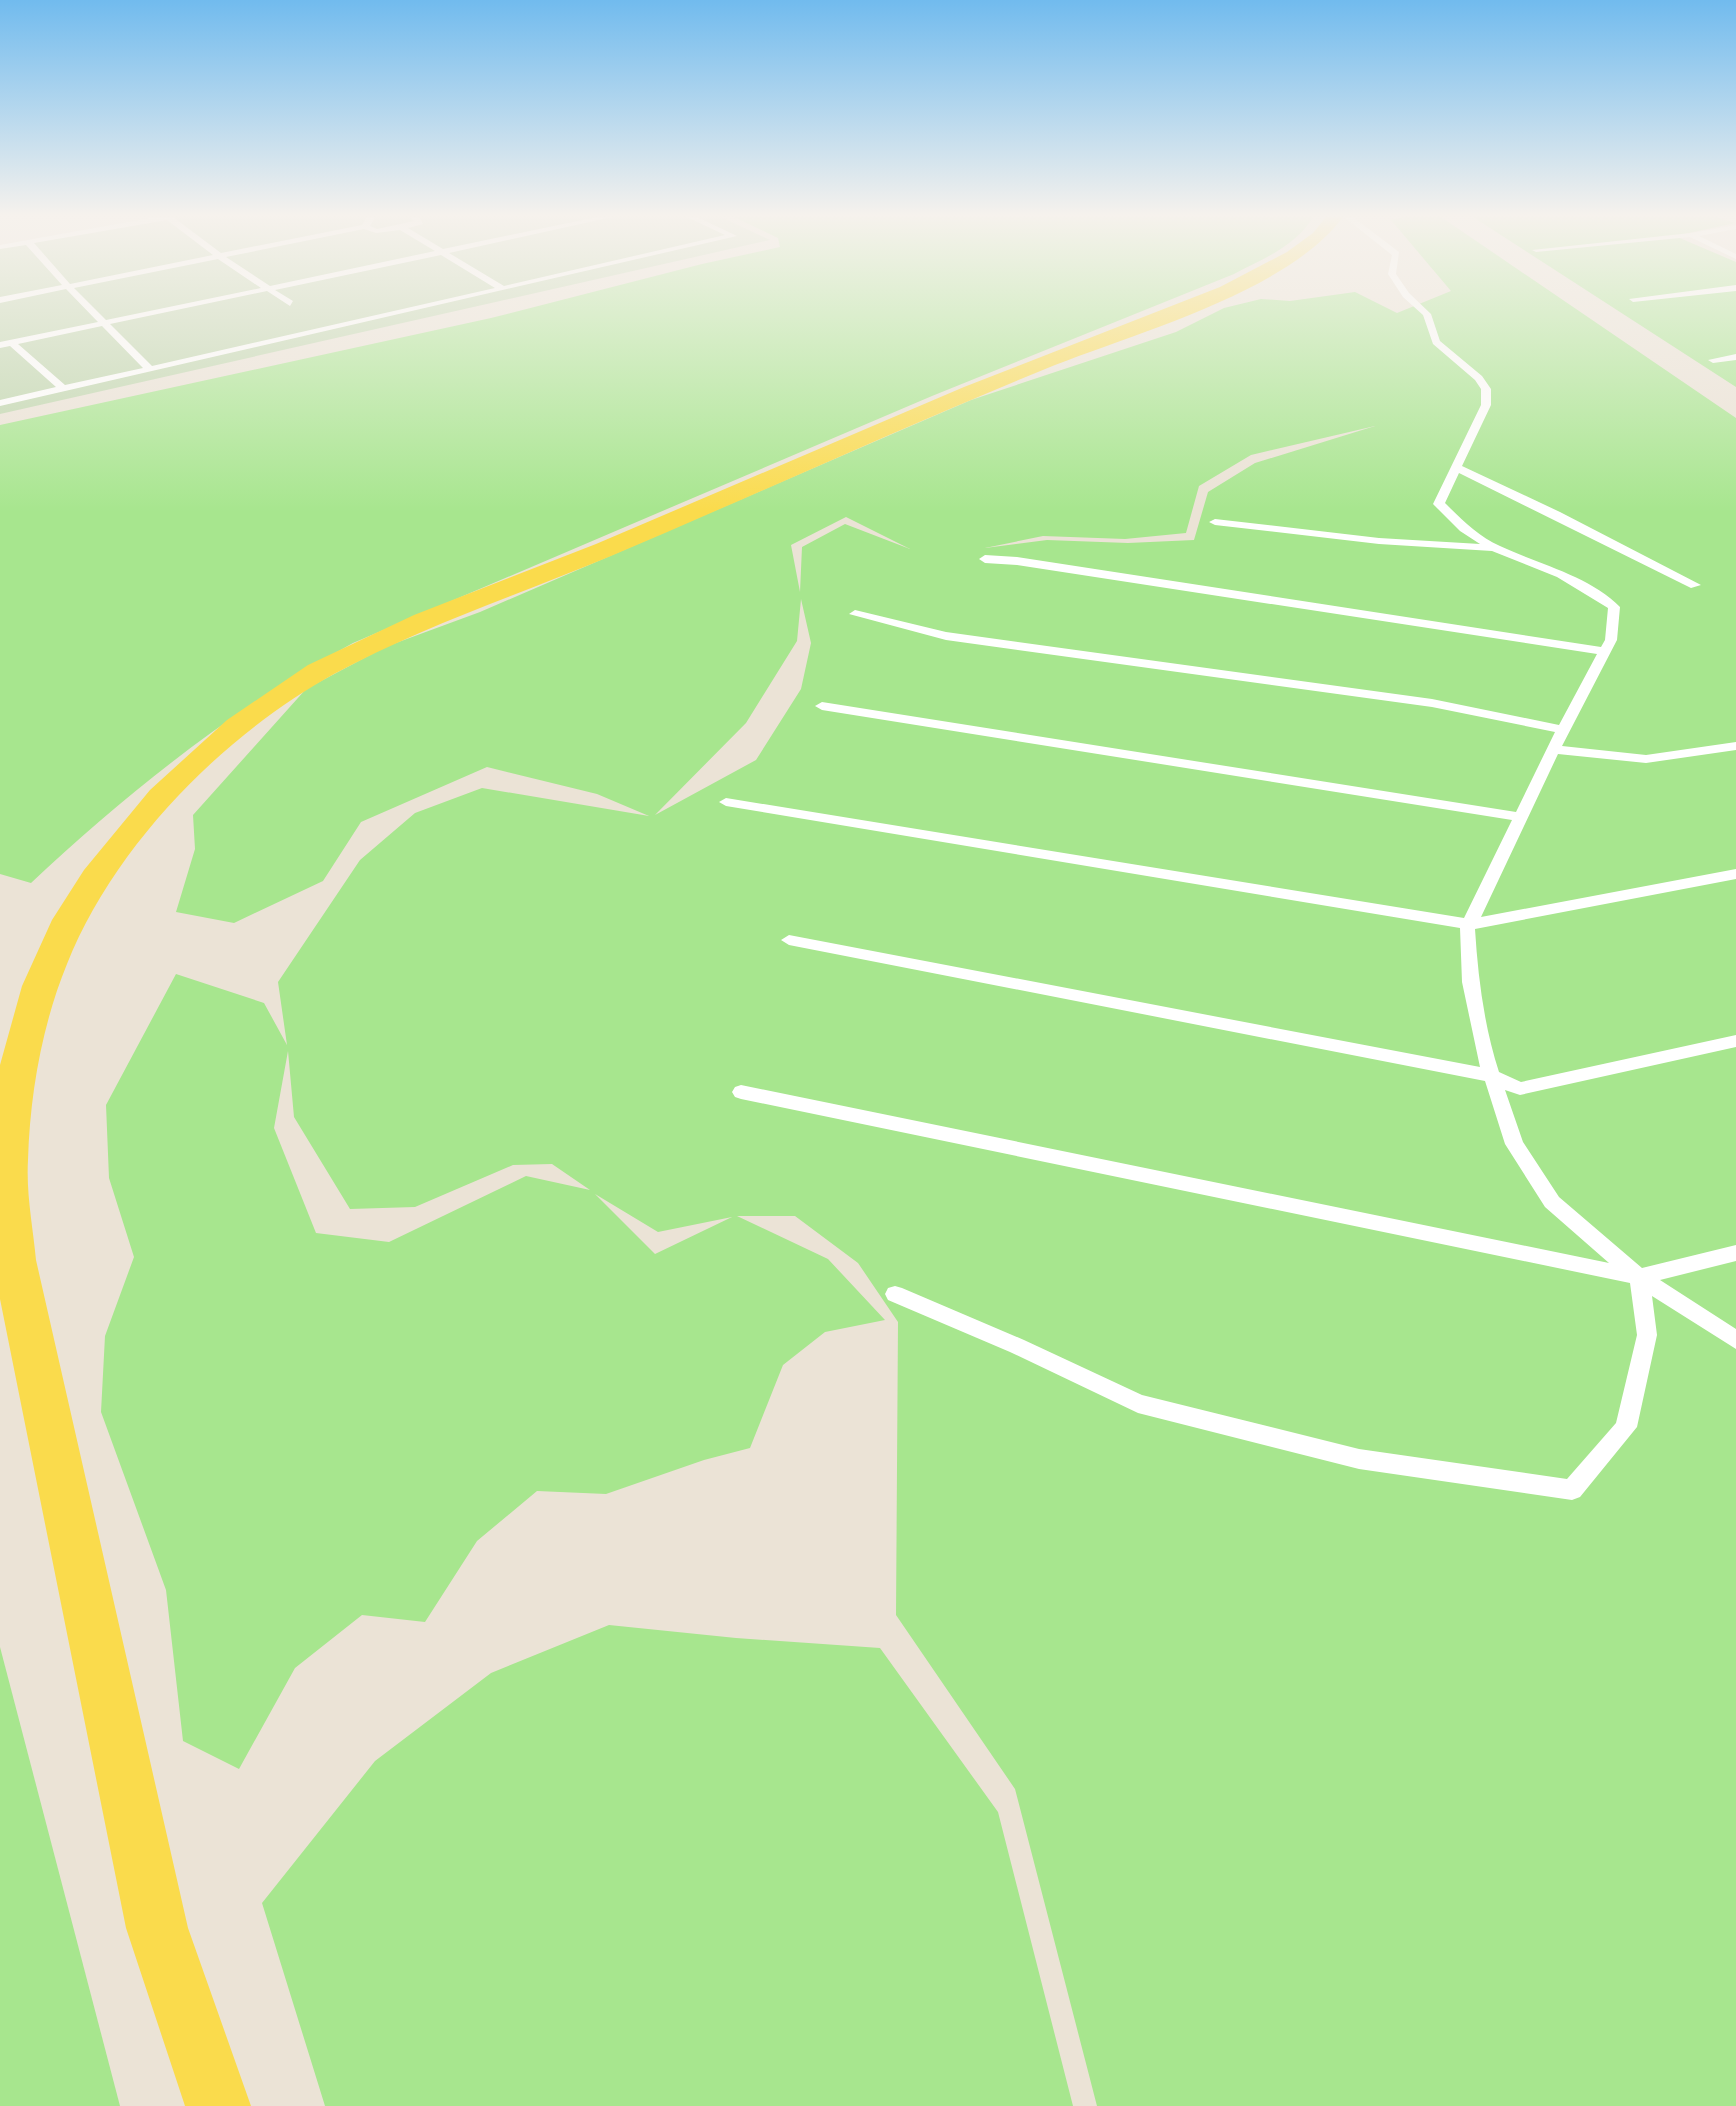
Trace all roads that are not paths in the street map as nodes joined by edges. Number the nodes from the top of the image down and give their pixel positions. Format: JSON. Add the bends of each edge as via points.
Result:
{"nodes":[{"id":1,"x":98,"y":315,"type":"edge"},
{"id":2,"x":142,"y":315,"type":"edge"},
{"id":3,"x":389,"y":315,"type":"edge"},
{"id":4,"x":1162,"y":315,"type":"edge"},
{"id":5,"x":1427,"y":315,"type":"edge"},
{"id":6,"x":106,"y":323,"type":"junction"},
{"id":7,"x":12,"y":343,"type":"junction"},
{"id":8,"x":0,"y":345,"type":"edge"},
{"id":9,"x":1736,"y":357,"type":"edge"},
{"id":10,"x":1713,"y":360,"type":"dead end"},
{"id":11,"x":151,"y":370,"type":"junction"},
{"id":12,"x":63,"y":389,"type":"junction"},
{"id":13,"x":0,"y":403,"type":"edge"},
{"id":14,"x":1457,"y":467,"type":"junction"},
{"id":15,"x":1215,"y":522,"type":"dead end"},
{"id":16,"x":1495,"y":548,"type":"junction"},
{"id":17,"x":985,"y":559,"type":"dead end"},
{"id":18,"x":1695,"y":585,"type":"dead end"},
{"id":19,"x":855,"y":614,"type":"dead end"},
{"id":20,"x":1605,"y":651,"type":"junction"},
{"id":21,"x":822,"y":706,"type":"dead end"},
{"id":22,"x":1563,"y":730,"type":"junction"},
{"id":23,"x":1736,"y":746,"type":"edge"},
{"id":24,"x":1553,"y":749,"type":"junction"},
{"id":25,"x":726,"y":802,"type":"dead end"},
{"id":26,"x":1521,"y":817,"type":"junction"},
{"id":27,"x":1736,"y":874,"type":"edge"},
{"id":28,"x":1469,"y":924,"type":"junction"},
{"id":29,"x":789,"y":940,"type":"dead end"},
{"id":30,"x":1736,"y":1041,"type":"edge"},
{"id":31,"x":1492,"y":1076,"type":"junction"},
{"id":32,"x":741,"y":1092,"type":"dead end"},
{"id":33,"x":1736,"y":1252,"type":"edge"},
{"id":34,"x":1639,"y":1277,"type":"junction"},
{"id":35,"x":895,"y":1294,"type":"dead end"},
{"id":36,"x":1736,"y":1340,"type":"edge"},
{"id":37,"x":218,"y":2106,"type":"edge"}],
"edges":[{"from":1,"to":6,"type":"lane"},
{"from":2,"to":6,"type":"lane"},
{"from":3,"to":11,"type":"lane"},
{"from":4,"to":37,"type":"main road","via":[[946,401],[544,575],[416,624],[320,670],[269,701],[177,780],[130,832],[74,915],[51,959],[23,1048],[7,1162],[14,1260],[157,1928]]},
{"from":5,"to":14,"type":"lane","via":[[1436,342],[1486,389],[1486,405]]},
{"from":6,"to":7,"type":"lane"},
{"from":6,"to":11,"type":"lane"},
{"from":7,"to":8,"type":"lane"},
{"from":7,"to":12,"type":"lane"},
{"from":9,"to":10,"type":"lane"},
{"from":11,"to":12,"type":"lane"},
{"from":12,"to":13,"type":"lane"},
{"from":14,"to":16,"type":"lane","via":[[1439,504],[1464,529]]},
{"from":14,"to":18,"type":"lane"},
{"from":15,"to":16,"type":"lane","via":[[1379,541]]},
{"from":16,"to":20,"type":"lane","via":[[1561,574],[1614,607],[1611,640]]},
{"from":17,"to":20,"type":"lane"},
{"from":19,"to":22,"type":"lane","via":[[946,636],[1432,704]]},
{"from":20,"to":22,"type":"lane"},
{"from":21,"to":26,"type":"lane"},
{"from":22,"to":24,"type":"lane"},
{"from":23,"to":24,"type":"lane","via":[[1646,758]]},
{"from":24,"to":26,"type":"lane"},
{"from":25,"to":28,"type":"lane"},
{"from":26,"to":28,"type":"lane"},
{"from":27,"to":28,"type":"lane"},
{"from":28,"to":31,"type":"lane","via":[[1469,982]]},
{"from":29,"to":31,"type":"lane"},
{"from":30,"to":31,"type":"lane","via":[[1520,1089]]},
{"from":31,"to":34,"type":"lane","via":[[1514,1144],[1552,1202]]},
{"from":32,"to":34,"type":"lane"},
{"from":33,"to":34,"type":"lane"},
{"from":34,"to":35,"type":"lane","via":[[1647,1335],[1626,1427],[1572,1490],[1359,1460],[1138,1405]]},
{"from":34,"to":36,"type":"lane"}]}
